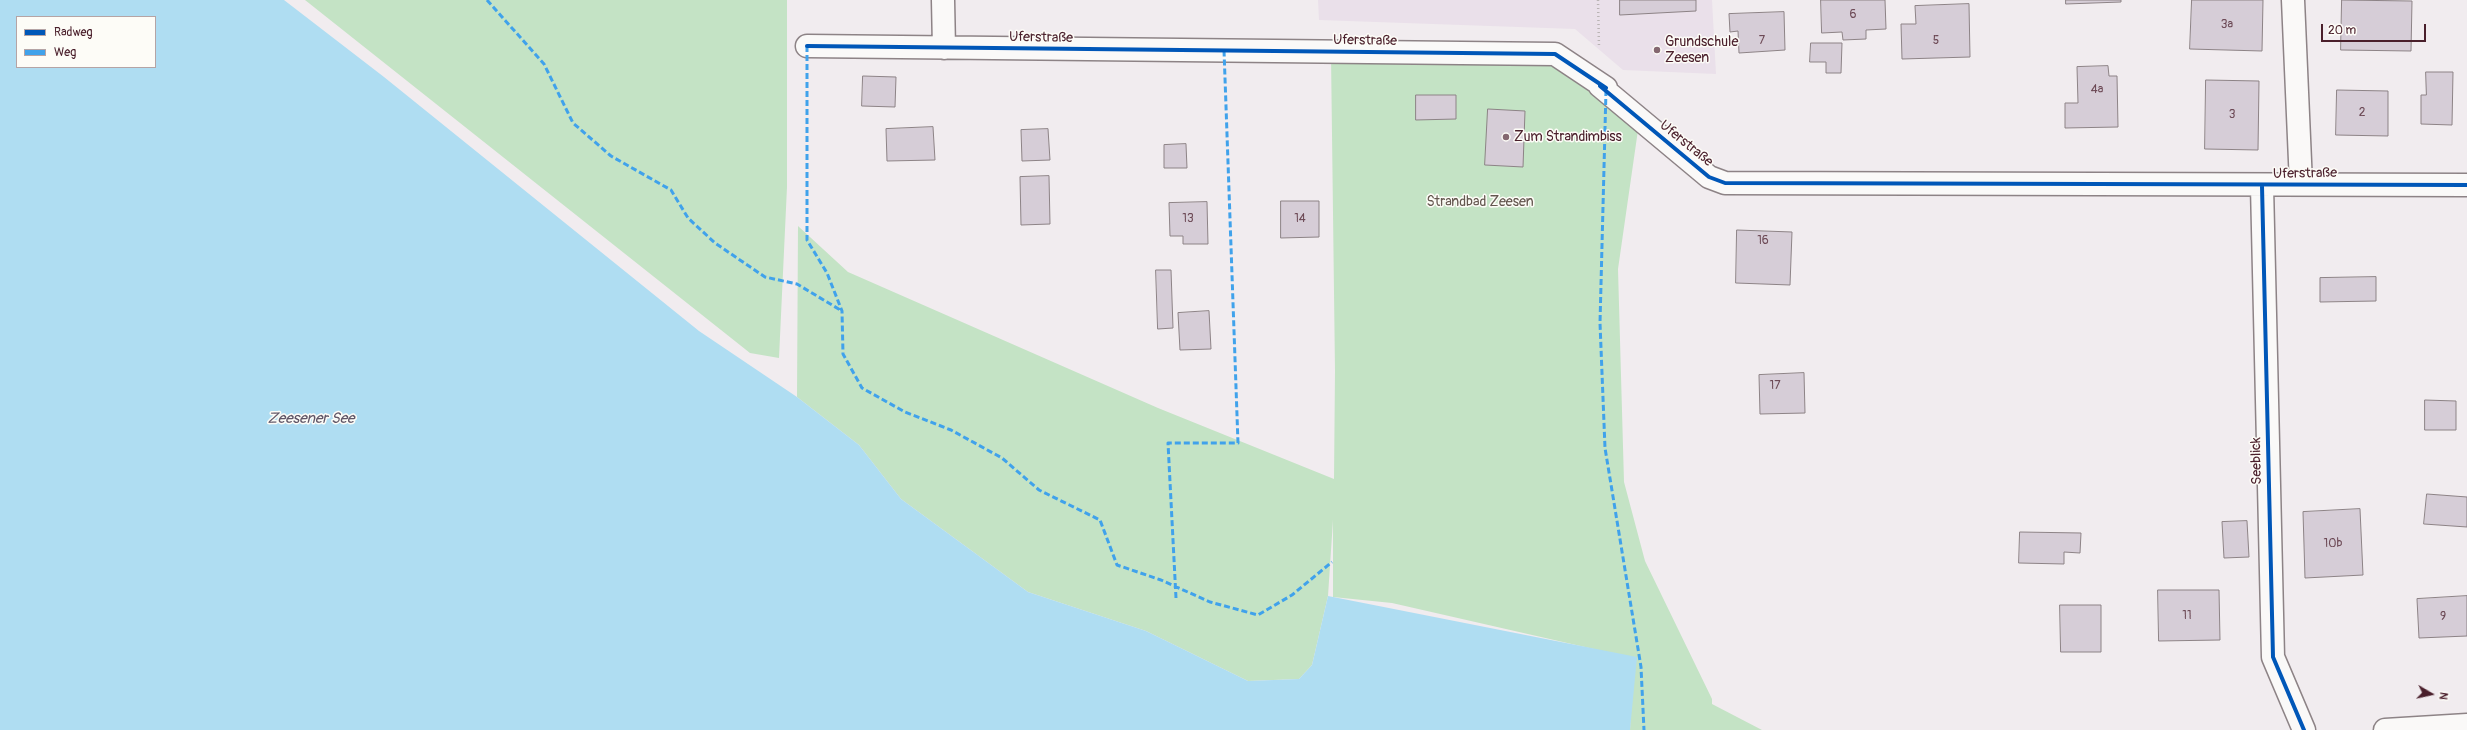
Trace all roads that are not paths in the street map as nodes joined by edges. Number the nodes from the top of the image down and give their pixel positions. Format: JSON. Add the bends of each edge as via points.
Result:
{"nodes":[{"id":1,"x":943,"y":0,"type":"edge"},
{"id":2,"x":2293,"y":0,"type":"edge"},
{"id":3,"x":807,"y":46,"type":"dead end"},
{"id":4,"x":944,"y":48,"type":"junction"},
{"id":5,"x":2301,"y":184,"type":"junction"},
{"id":6,"x":2467,"y":185,"type":"edge"},
{"id":7,"x":2262,"y":186,"type":"junction"},
{"id":8,"x":2467,"y":725,"type":"edge"},
{"id":9,"x":2304,"y":730,"type":"edge"},
{"id":10,"x":2385,"y":730,"type":"edge"}],
"edges":[{"from":1,"to":4,"type":"street"},
{"from":2,"to":5,"type":"street","name":"Uferstraße"},
{"from":3,"to":4,"type":"street","name":"Uferstraße"},
{"from":4,"to":7,"type":"street","name":"Uferstraße","via":[[1555,54],[1606,88],[1600,86],[1709,177],[1726,183]]},
{"from":5,"to":6,"type":"street","name":"Uferstraße"},
{"from":5,"to":7,"type":"street","name":"Uferstraße"},
{"from":7,"to":9,"type":"street","name":"Seeblick","via":[[2273,657]]},
{"from":8,"to":10,"type":"street"}]}
